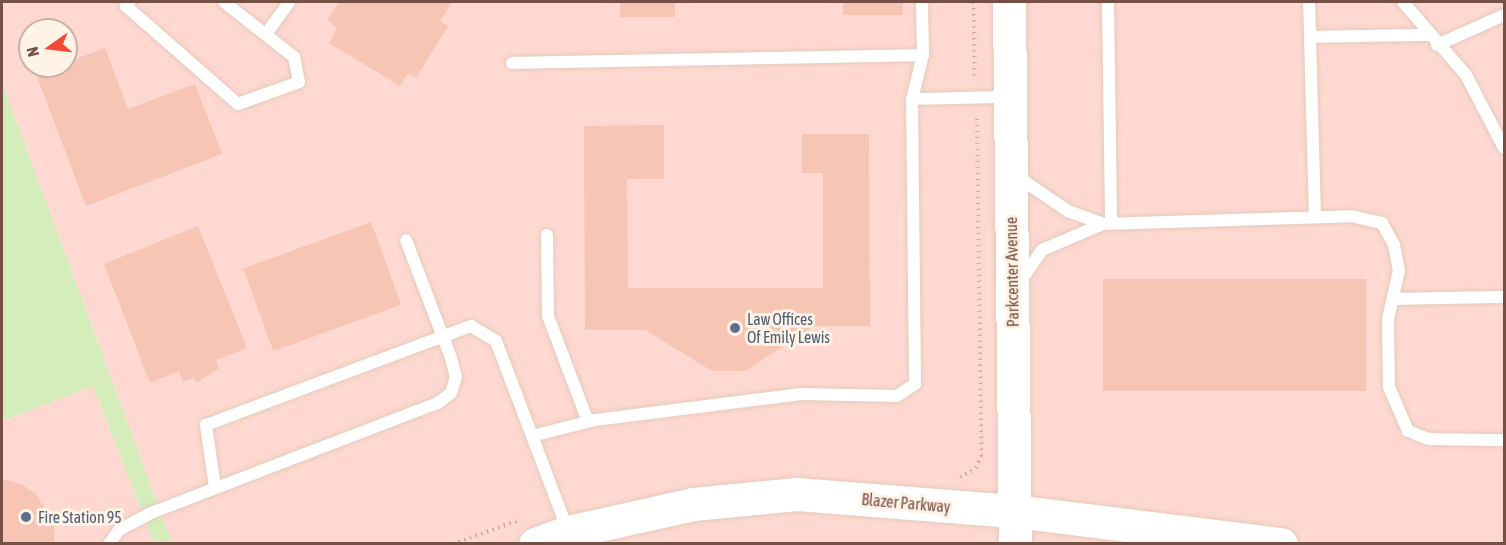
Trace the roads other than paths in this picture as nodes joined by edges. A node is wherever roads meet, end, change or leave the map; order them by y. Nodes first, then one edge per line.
1 (130, 2) edge
2 (224, 2) edge
3 (289, 2) edge
4 (922, 2) edge
5 (1009, 2) edge
6 (1108, 2) edge
7 (1309, 2) edge
8 (1403, 2) edge
9 (1504, 15) edge
10 (266, 34) junction
11 (1428, 34) junction
12 (1310, 38) junction
13 (1437, 45) junction
14 (923, 56) junction
15 (512, 63) dead end
16 (1010, 97) junction
17 (912, 99) junction
18 (1504, 148) edge
19 (1011, 172) junction
20 (1315, 217) junction
21 (1107, 224) junction
22 (547, 235) dead end
23 (406, 240) dead end
24 (1012, 292) junction
25 (1504, 297) edge
26 (1395, 299) junction
27 (442, 336) junction
28 (588, 422) junction
29 (532, 436) junction
30 (1504, 440) edge
31 (215, 488) junction
32 (1014, 511) junction
33 (570, 538) edge
34 (109, 543) edge
35 (535, 543) edge
36 (1015, 543) edge
37 (1281, 543) edge

1 - 10 lane
2 - 10 lane
3 - 10 lane
4 - 14 lane
5 - 16 street, Parkcenter Avenue
6 - 21 lane
7 - 12 lane
8 - 11 lane
9 - 13 lane
11 - 12 lane
11 - 13 lane
12 - 20 lane
13 - 18 lane
14 - 15 lane
14 - 17 lane
16 - 17 lane
16 - 19 street, Parkcenter Avenue
17 - 28 lane
19 - 21 lane
19 - 24 street, Parkcenter Avenue
20 - 21 lane
20 - 26 lane
21 - 24 lane
22 - 28 lane
23 - 27 lane
24 - 32 street, Parkcenter Avenue
25 - 26 lane
26 - 30 lane
27 - 29 lane
27 - 31 lane
27 - 31 lane
28 - 29 lane
29 - 33 lane
31 - 34 lane
32 - 33 street, Blazer Parkway
32 - 36 street, Parkcenter Avenue
32 - 37 street, Blazer Parkway
33 - 35 street, Blazer Parkway

